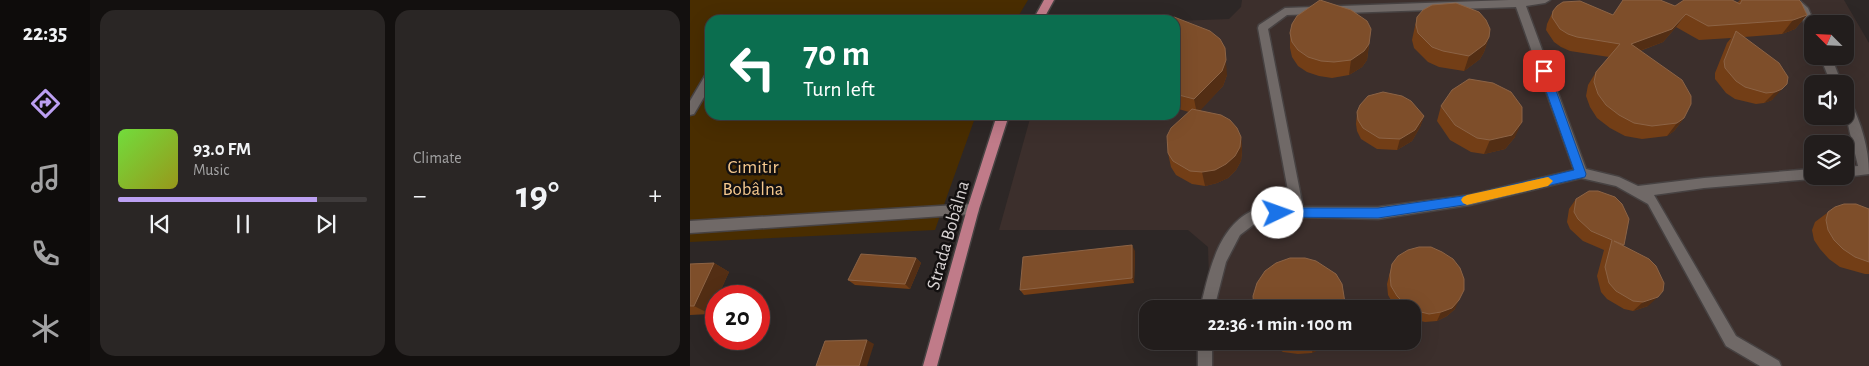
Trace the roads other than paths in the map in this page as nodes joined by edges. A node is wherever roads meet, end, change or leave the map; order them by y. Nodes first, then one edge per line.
1 (1049, 0) edge
2 (1545, 0) edge
3 (1793, 0) edge
4 (1520, 3) junction
5 (1041, 15) edge
6 (1806, 15) edge
7 (705, 85) edge
8 (690, 111) edge
9 (1001, 120) edge
10 (1854, 122) edge
11 (1854, 171) edge
12 (1581, 174) junction
13 (1804, 175) edge
14 (1636, 192) junction
15 (973, 209) junction
16 (1298, 212) junction
17 (690, 227) edge
18 (1209, 300) edge
19 (1205, 350) edge
20 (930, 366) edge
21 (1206, 366) edge
22 (1774, 366) edge

1 - 5 main road
2 - 4 lane
3 - 6 lane
4 - 12 lane
4 - 16 lane
7 - 8 lane
9 - 15 main road, Strada Bobâlna
10 - 11 lane
12 - 14 lane
12 - 16 lane
13 - 14 lane
14 - 22 lane
15 - 17 lane
15 - 20 main road, Strada Bobâlna
16 - 18 lane
19 - 21 lane

